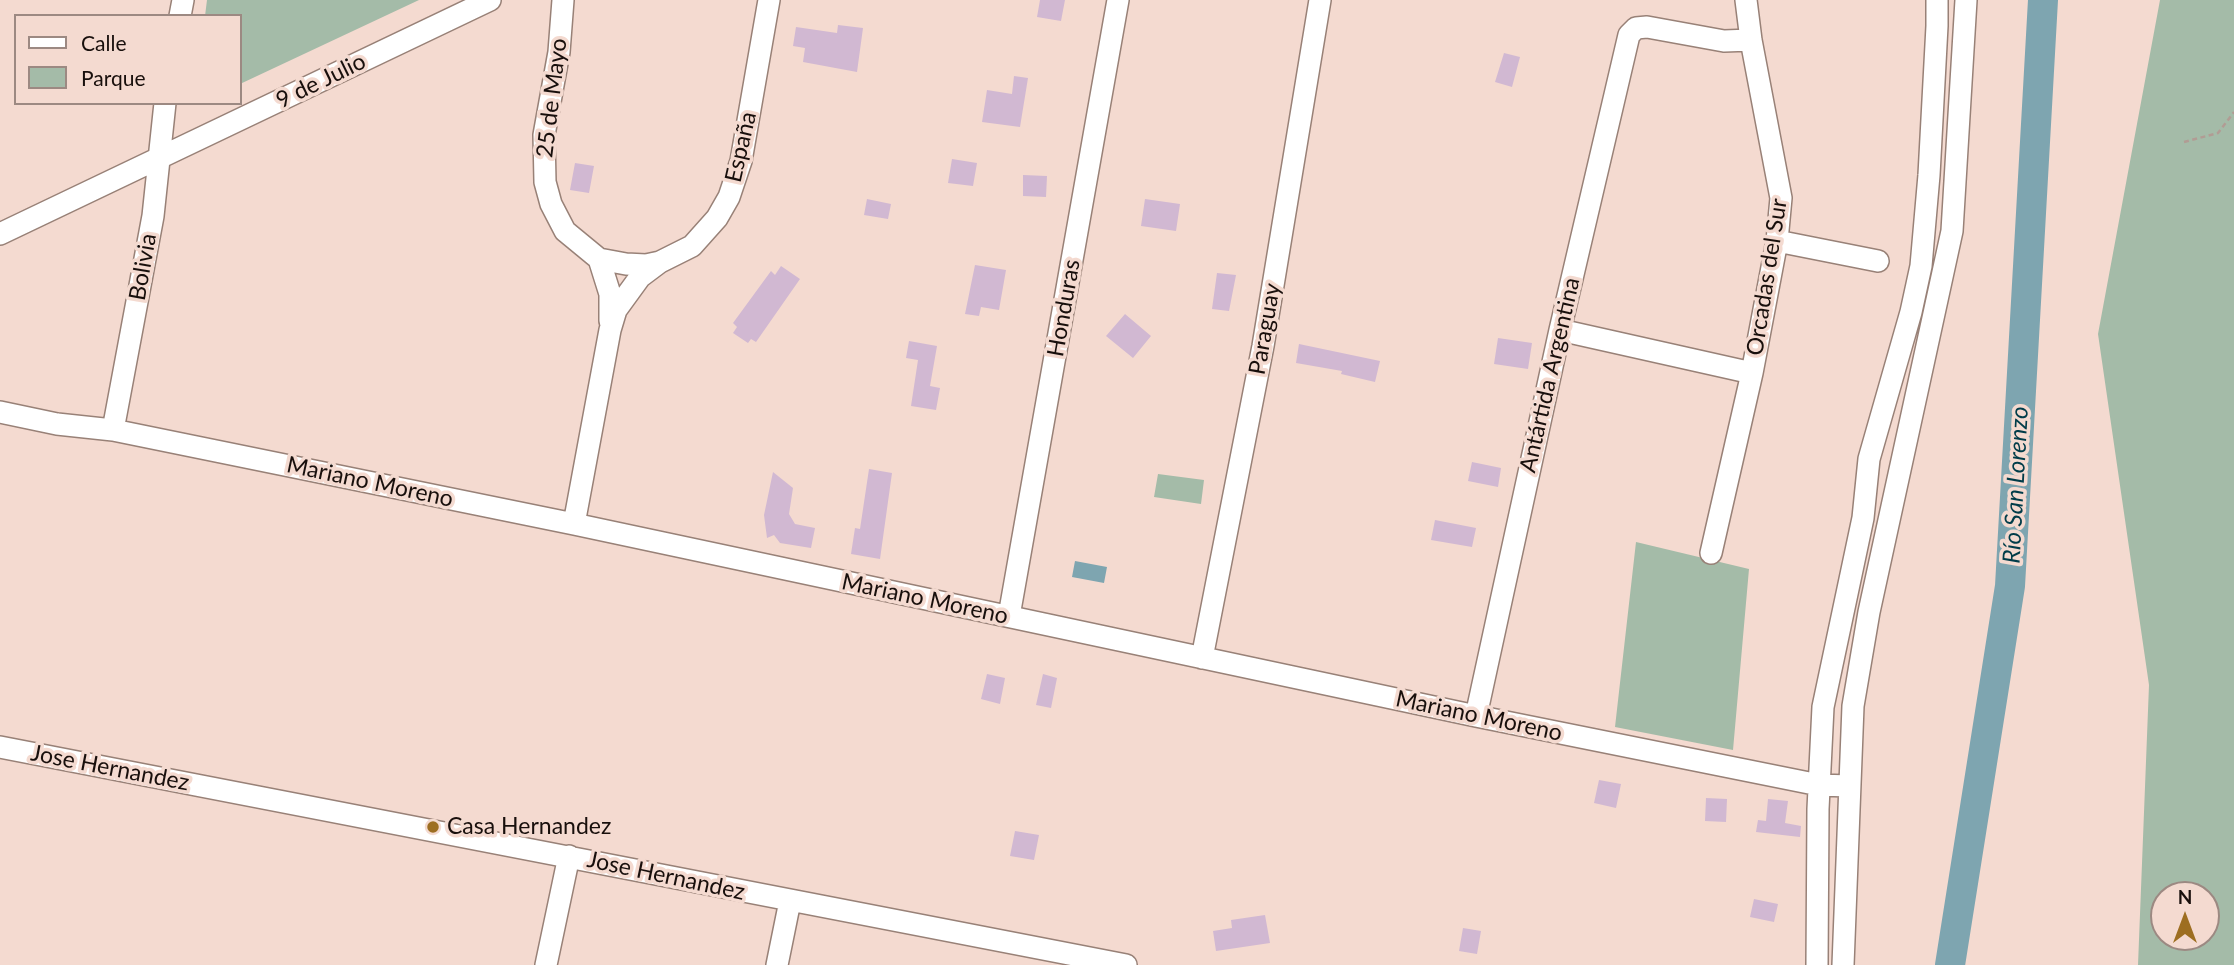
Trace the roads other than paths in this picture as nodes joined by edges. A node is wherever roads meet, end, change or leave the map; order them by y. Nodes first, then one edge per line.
1 (490, 0) edge
2 (563, 0) edge
3 (769, 0) edge
4 (1118, 0) edge
5 (1320, 0) edge
6 (1746, 0) edge
7 (1937, 0) edge
8 (1966, 0) edge
9 (1751, 40) junction
10 (165, 105) edge
11 (157, 160) junction
12 (0, 234) edge
13 (1777, 242) junction
14 (599, 259) junction
15 (1878, 261) dead end
16 (660, 262) junction
17 (610, 330) junction
18 (1560, 330) junction
19 (1752, 373) junction
20 (0, 412) edge
21 (113, 430) junction
22 (573, 524) junction
23 (1711, 553) dead end
24 (1009, 616) junction
25 (1202, 658) junction
26 (1476, 716) junction
27 (0, 747) edge
28 (1819, 785) junction
29 (1849, 786) junction
30 (569, 856) junction
31 (790, 901) junction
32 (546, 965) edge
33 (777, 965) edge
34 (1126, 965) edge
35 (1817, 965) edge
36 (1843, 965) edge

1 - 11 street, 9 de Julio
2 - 14 street, 25 de Mayo
3 - 16 street, España
4 - 24 street, Honduras
5 - 25 street, Paraguay
6 - 9 street, Orcadas del Sur
7 - 28 street
8 - 29 street
9 - 13 street, Orcadas del Sur
9 - 18 street, Antártida Argentina
10 - 11 street, Bolivia
11 - 12 street, 9 de Julio
11 - 21 street, Bolivia
13 - 15 street
13 - 19 street, Orcadas del Sur
14 - 16 street, España
14 - 17 street, España
16 - 17 street, España
17 - 22 street, España
18 - 19 street
18 - 26 street, Antártida Argentina
19 - 23 street, Orcadas del Sur
20 - 21 street, Mariano Moreno
21 - 22 street, Mariano Moreno
22 - 24 street, Mariano Moreno
24 - 25 street, Mariano Moreno
25 - 26 street, Mariano Moreno
26 - 28 street, Mariano Moreno
27 - 30 street, Jose Hernandez
28 - 29 street, Mariano Moreno
28 - 35 street
29 - 36 street
30 - 31 street, Jose Hernandez
30 - 32 street
31 - 33 street
31 - 34 street, Jose Hernandez

